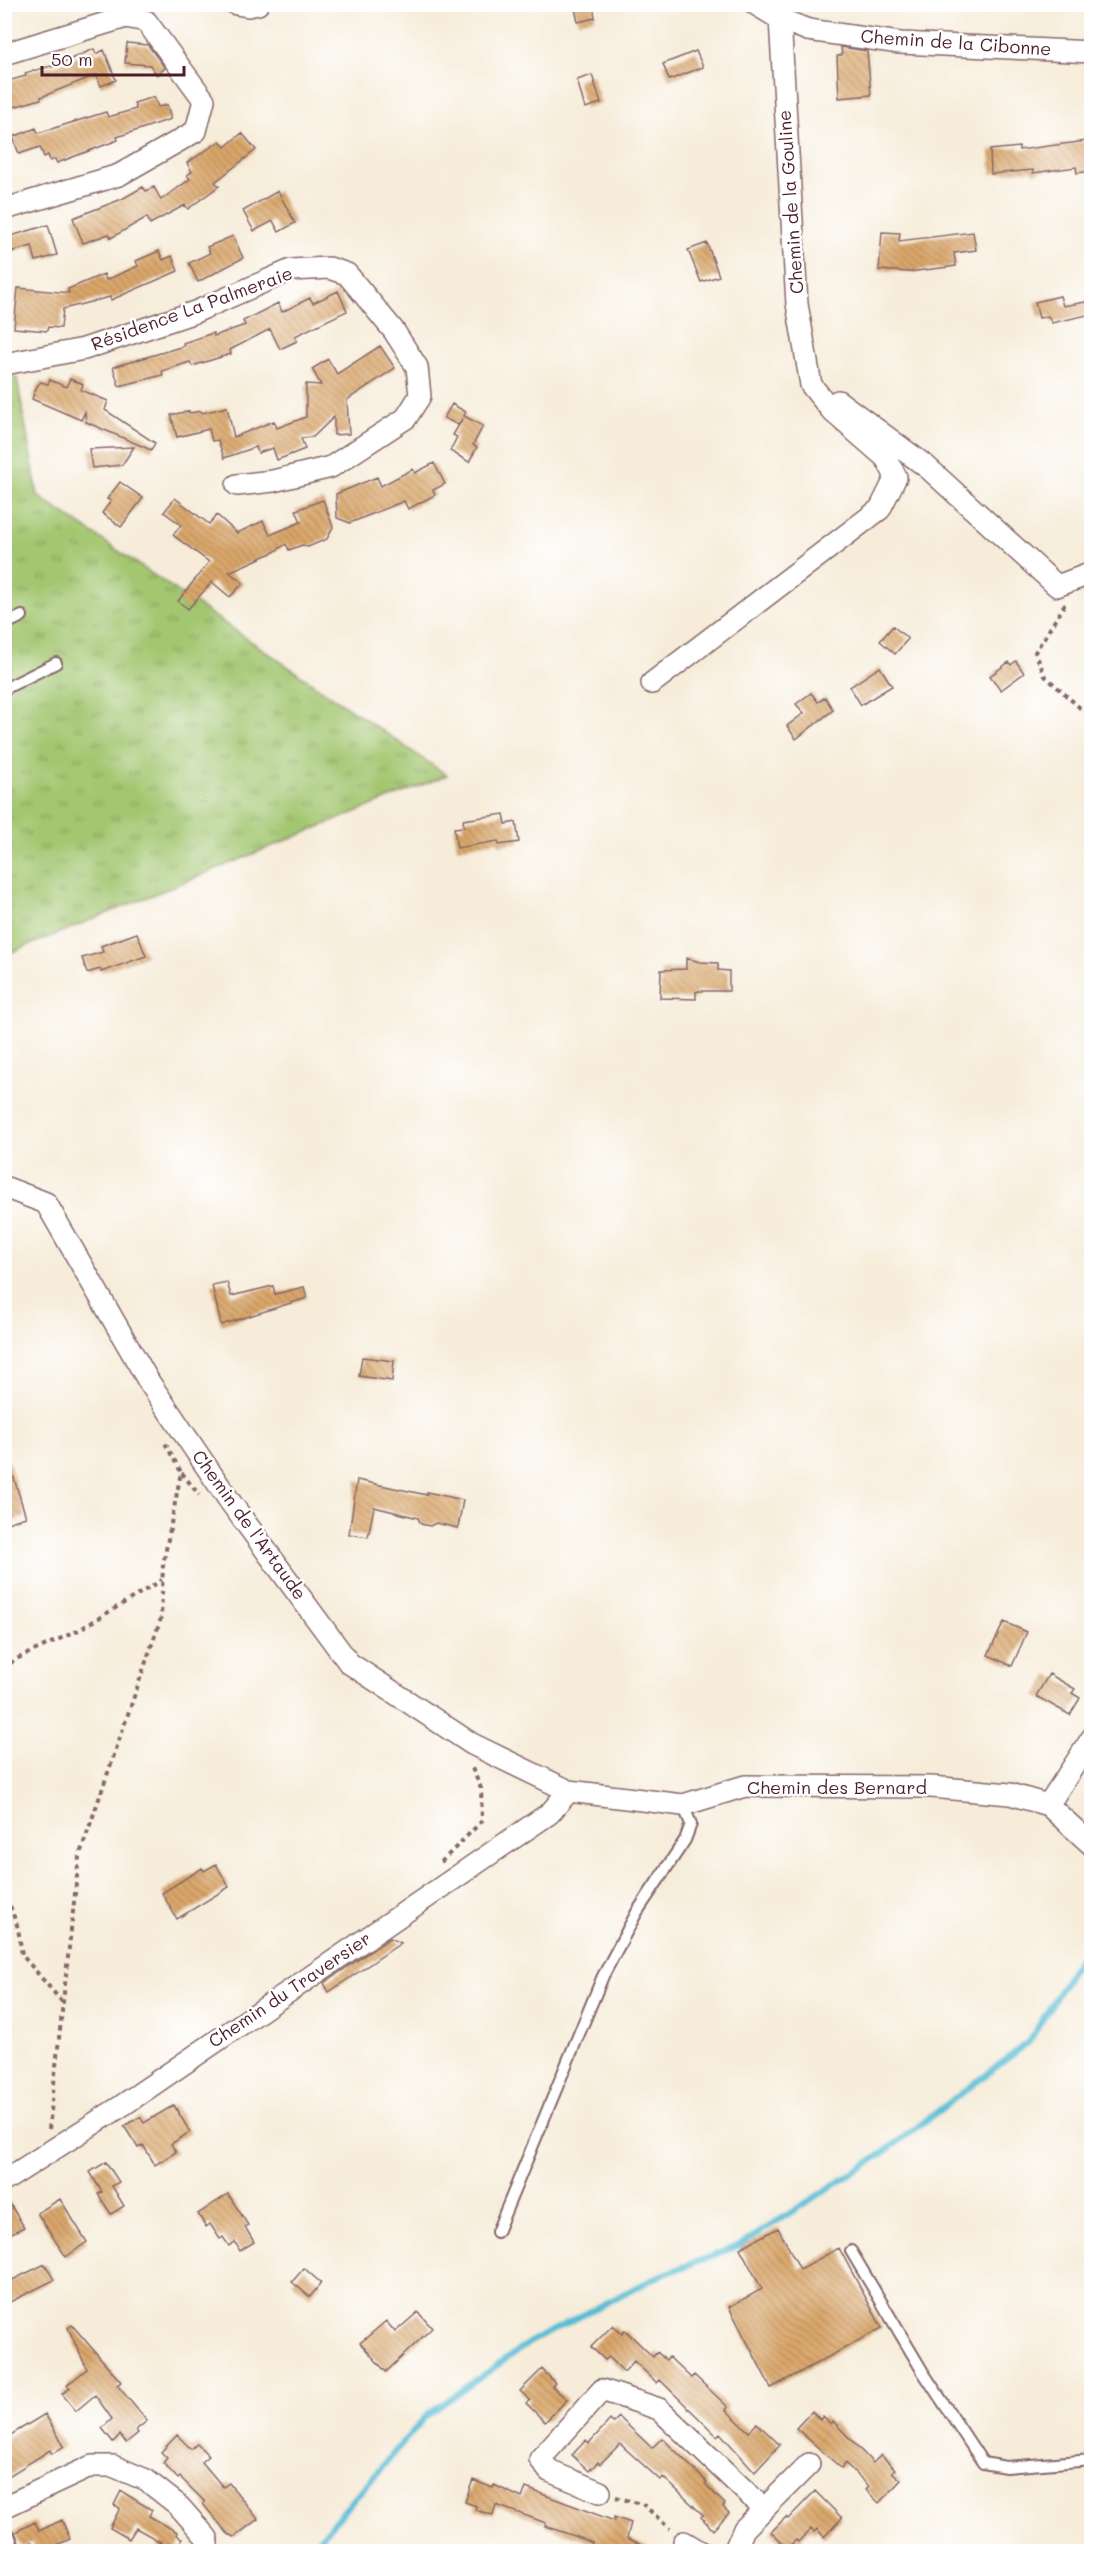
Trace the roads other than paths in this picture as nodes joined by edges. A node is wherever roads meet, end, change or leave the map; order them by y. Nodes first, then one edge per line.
1 (236, 4) edge
2 (258, 4) edge
3 (755, 4) edge
4 (780, 19) junction
5 (1092, 52) edge
6 (4, 54) edge
7 (5, 209) edge
8 (4, 361) edge
9 (811, 385) junction
10 (237, 485) dead end
11 (1092, 573) edge
12 (22, 616) dead end
13 (4, 625) edge
14 (56, 663) dead end
15 (652, 683) dead end
16 (4, 689) edge
17 (4, 1187) edge
18 (1092, 1738) edge
19 (568, 1791) junction
20 (683, 1805) junction
21 (1048, 1805) junction
22 (1092, 1845) edge
23 (4, 2181) edge
24 (498, 2232) dead end
25 (851, 2251) dead end
26 (1092, 2460) edge
27 (809, 2464) dead end
28 (600, 2492) road end
29 (4, 2507) edge
30 (764, 2509) junction
31 (4, 2537) edge
32 (9, 2552) edge
33 (207, 2552) edge
34 (734, 2552) edge

1 - 2 street
3 - 4 street, Chemin de la Cibonne
4 - 5 street, Chemin de la Cibonne
4 - 9 street, Chemin de la Gouline
6 - 7 street
8 - 10 street, Résidence La Palmeraie
9 - 11 street
9 - 15 street
12 - 13 lane
14 - 16 lane
17 - 19 street, Chemin de l'Artaude
18 - 21 street
19 - 20 street, Chemin des Bernard
19 - 23 street, Chemin du Traversier
20 - 21 street, Chemin des Bernard
20 - 24 lane
21 - 22 street, Chemin des Bernard
25 - 26 lane
27 - 30 street
28 - 30 street
29 - 33 street
30 - 34 street
31 - 32 street

